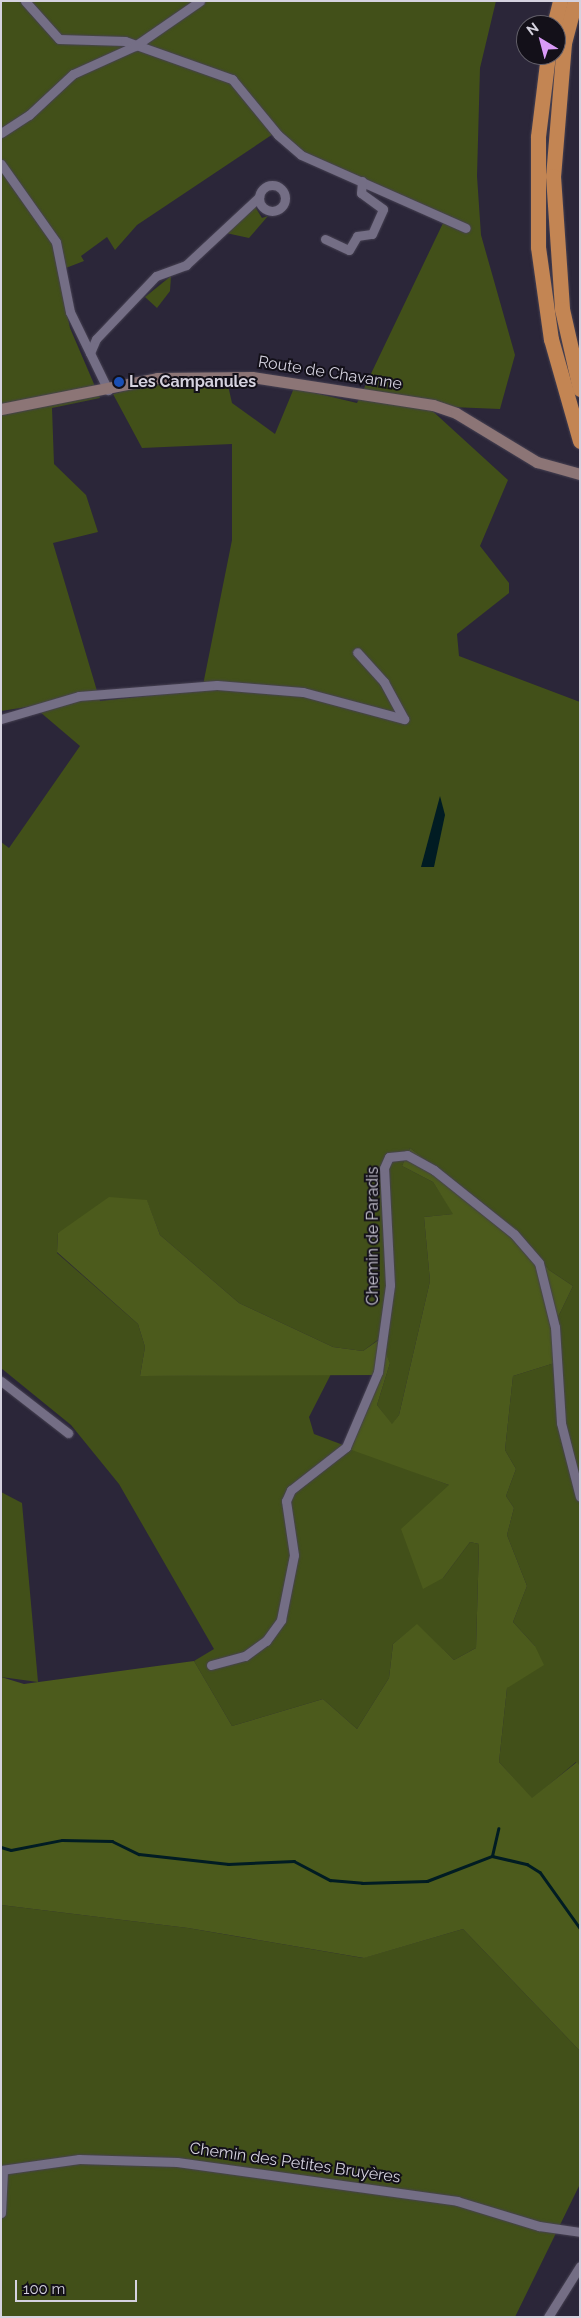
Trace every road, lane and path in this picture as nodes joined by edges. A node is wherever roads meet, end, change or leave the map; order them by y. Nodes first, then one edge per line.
1 (25, 1) edge
2 (200, 1) edge
3 (560, 1) edge
4 (575, 1) edge
5 (556, 15) edge
6 (135, 46) junction
7 (547, 65) edge
8 (1, 133) edge
9 (1, 164) edge
10 (362, 181) junction
11 (259, 197) dead end
12 (466, 228) dead end
13 (324, 239) dead end
14 (90, 353) junction
15 (580, 389) edge
16 (108, 390) junction
17 (1, 409) edge
18 (580, 441) edge
19 (580, 474) edge
20 (357, 652) dead end
21 (1, 719) edge
22 (1, 1381) edge
23 (68, 1433) dead end
24 (580, 1497) edge
25 (210, 1665) dead end
26 (2, 2170) edge
27 (1, 2213) edge
28 (580, 2232) edge
29 (580, 2266) edge
30 (548, 2317) edge

1 - 6 street
2 - 6 street
3 - 5 highway
4 - 15 highway
6 - 8 street
6 - 10 street
7 - 18 highway
9 - 14 street
10 - 12 street
10 - 13 street
11 - 14 street
14 - 16 street
16 - 17 main road, Route de Chavanne
16 - 19 main road, Route de Chavanne
20 - 21 street
22 - 23 street
24 - 25 street, Chemin de Paradis
26 - 27 street
26 - 28 street, Chemin des Petites Bruyères
29 - 30 street

